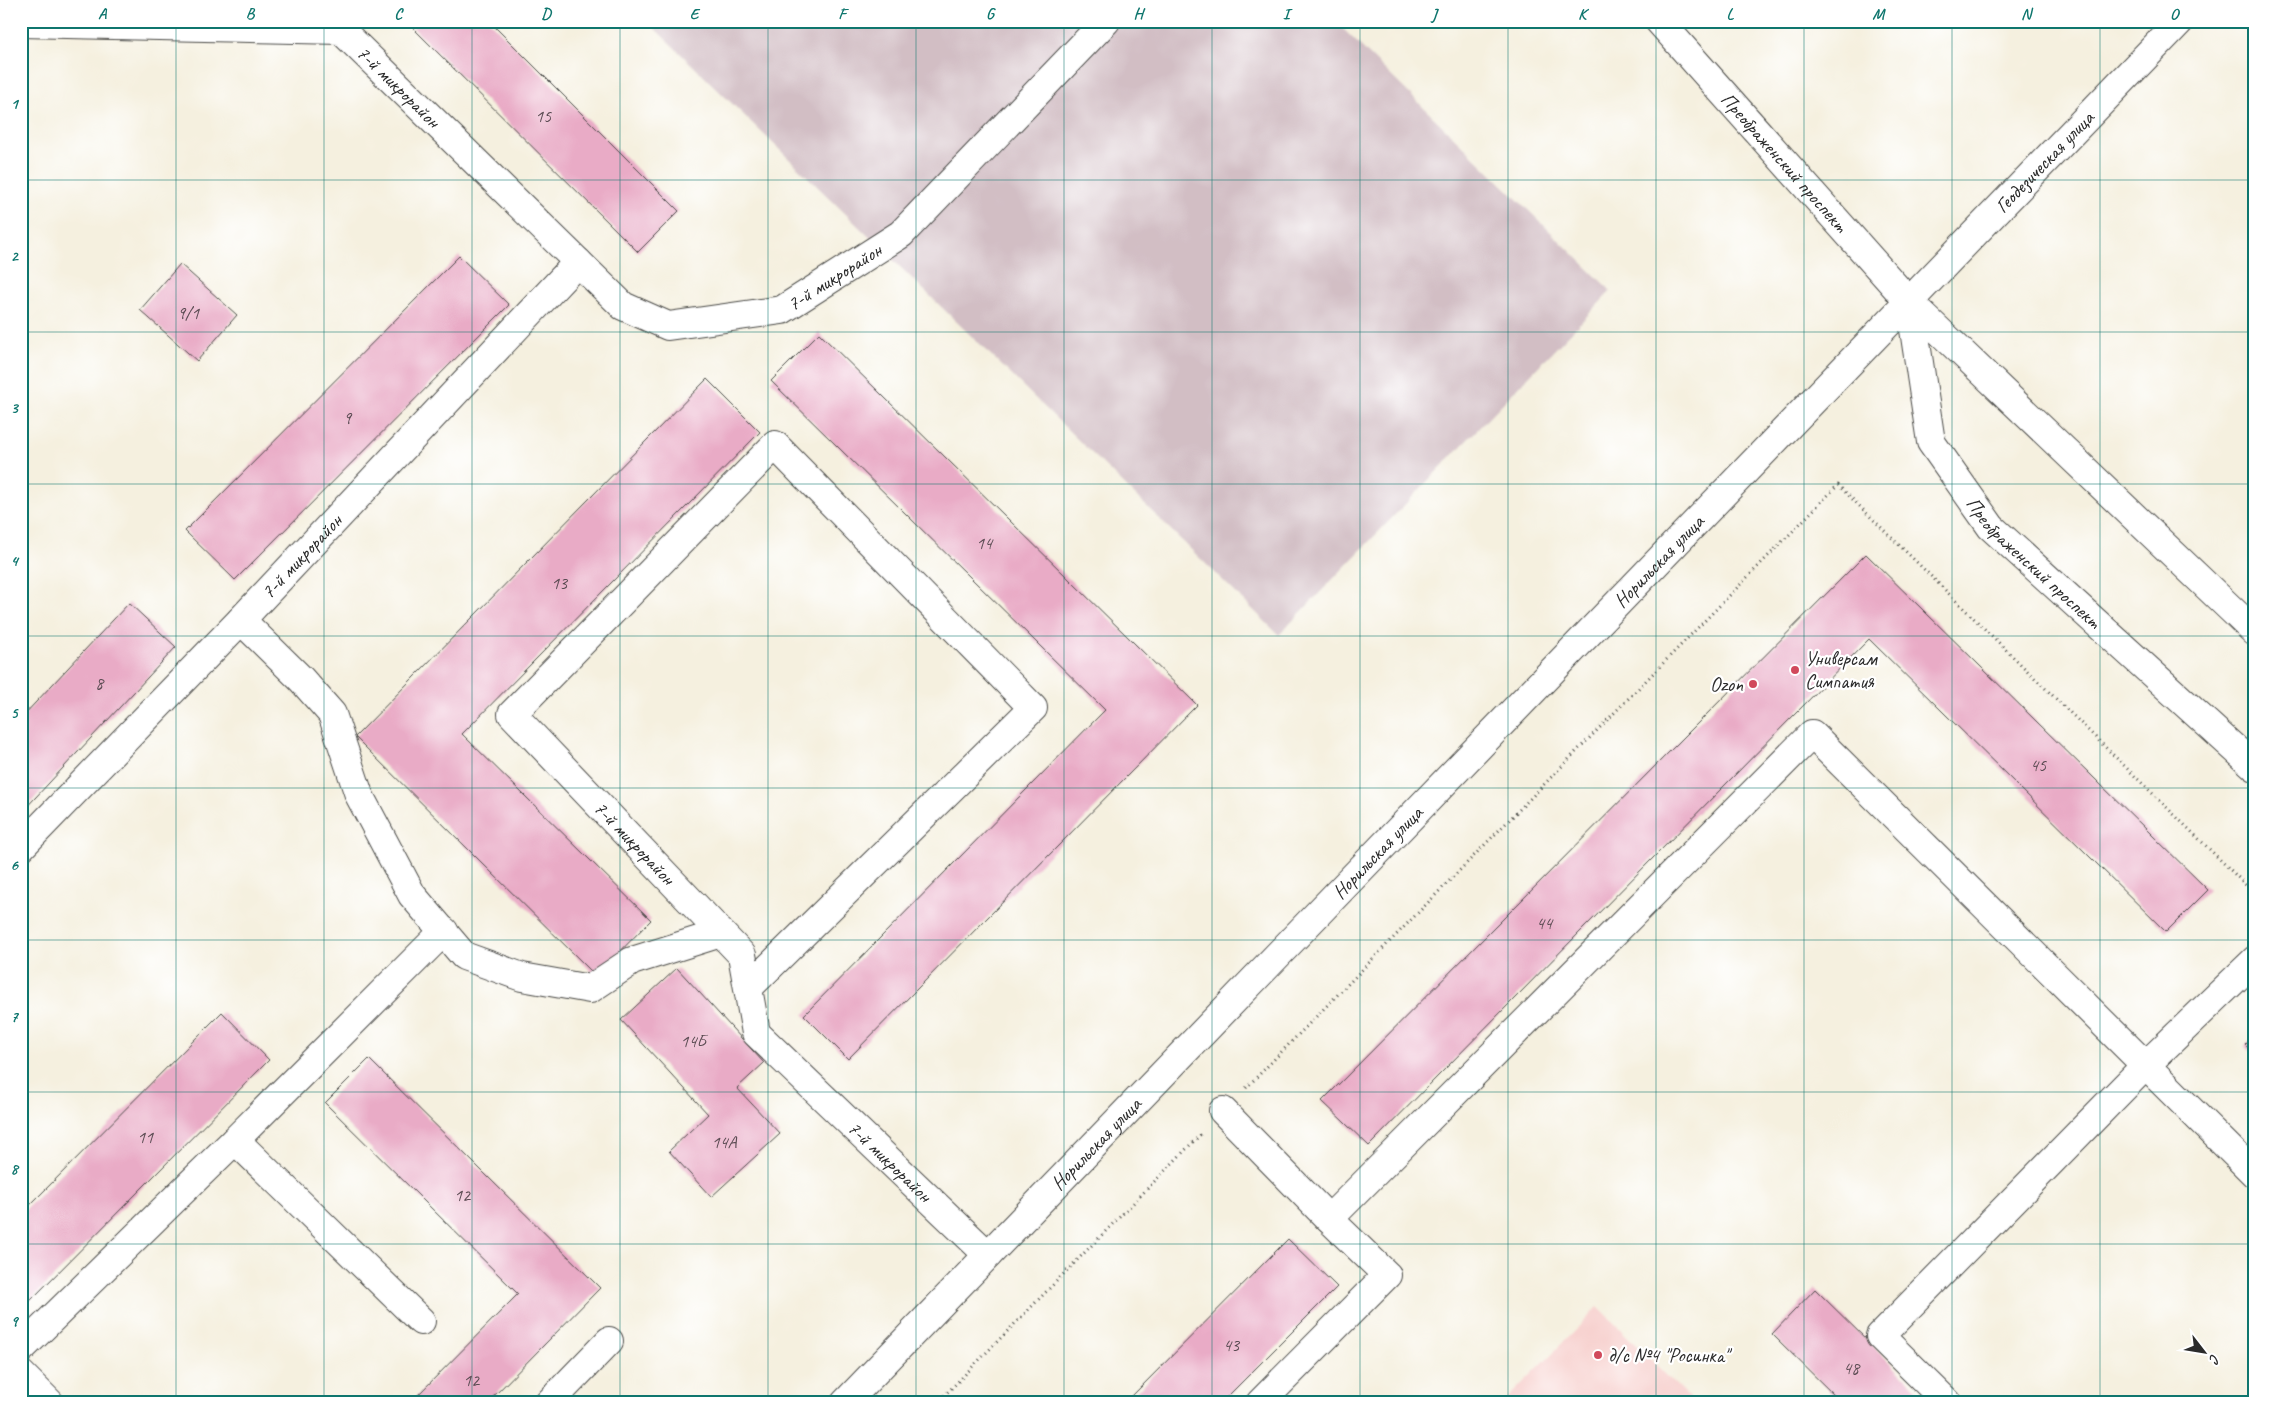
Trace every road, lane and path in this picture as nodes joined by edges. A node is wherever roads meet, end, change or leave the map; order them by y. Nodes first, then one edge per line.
1 (1106, 21) edge
2 (1659, 21) edge
3 (2180, 21) edge
4 (21, 23) edge
5 (578, 262) junction
6 (1910, 303) junction
7 (240, 620) junction
8 (2255, 632) edge
9 (2255, 767) edge
10 (21, 847) edge
11 (2255, 894) edge
12 (444, 931) junction
13 (721, 933) junction
14 (2255, 960) edge
15 (748, 988) junction
16 (2145, 1066) junction
17 (1223, 1111) junction
18 (235, 1140) junction
19 (2255, 1174) edge
20 (1329, 1219) junction
21 (988, 1255) junction
22 (421, 1321) dead end
23 (609, 1341) dead end
24 (21, 1350) edge
25 (21, 1374) edge
26 (50, 1403) edge
27 (549, 1403) edge
28 (845, 1403) edge
29 (938, 1403) edge
30 (1260, 1403) edge
31 (1948, 1403) edge

1 - 5 street, 7-й микрорайон
2 - 6 street, Преображенский проспект
3 - 6 street, Геодезическая улица
4 - 5 street, 7-й микрорайон
5 - 7 street, 7-й микрорайон
6 - 8 street, Преображенский проспект
6 - 9 street, Преображенский проспект
6 - 21 street, Норильская улица
7 - 10 street, 7-й микрорайон
7 - 12 street
11 - 17 path
12 - 13 street
12 - 18 street
13 - 15 street, 7-й микрорайон
13 - 15 street, 7-й микрорайон
14 - 16 street
15 - 21 street, 7-й микрорайон
16 - 19 street
16 - 20 street
16 - 31 street
17 - 20 street
17 - 29 path
18 - 22 street
18 - 24 street
20 - 30 street
21 - 28 street, Норильская улица
23 - 27 street
25 - 26 street

